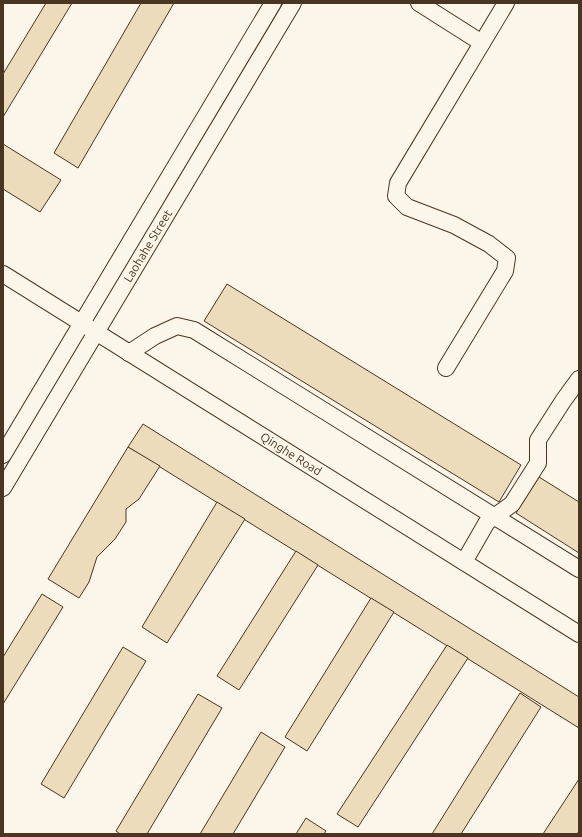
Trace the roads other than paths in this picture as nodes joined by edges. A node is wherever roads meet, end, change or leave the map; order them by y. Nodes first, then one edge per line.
1 (273, 3) edge
2 (293, 3) edge
3 (419, 3) edge
4 (506, 3) edge
5 (482, 43) junction
6 (3, 274) edge
7 (82, 323) junction
8 (96, 332) junction
9 (129, 353) junction
10 (446, 368) dead end
11 (579, 379) edge
12 (3, 455) edge
13 (3, 488) edge
14 (495, 517) junction
15 (464, 562) junction
16 (579, 569) edge
17 (579, 634) edge

1 - 7 street, Laohahe Street
2 - 8 street, Laohahe Street
3 - 5 street
4 - 5 street
5 - 10 street
6 - 7 street, Qinghe Road
7 - 8 street, Qinghe Road
7 - 12 street, Laohahe Street
8 - 9 street, Qinghe Road
8 - 13 street, Laohahe Street
9 - 14 street
9 - 15 street, Qinghe Road
11 - 14 street
14 - 15 street
14 - 16 street
15 - 17 street, Qinghe Road

